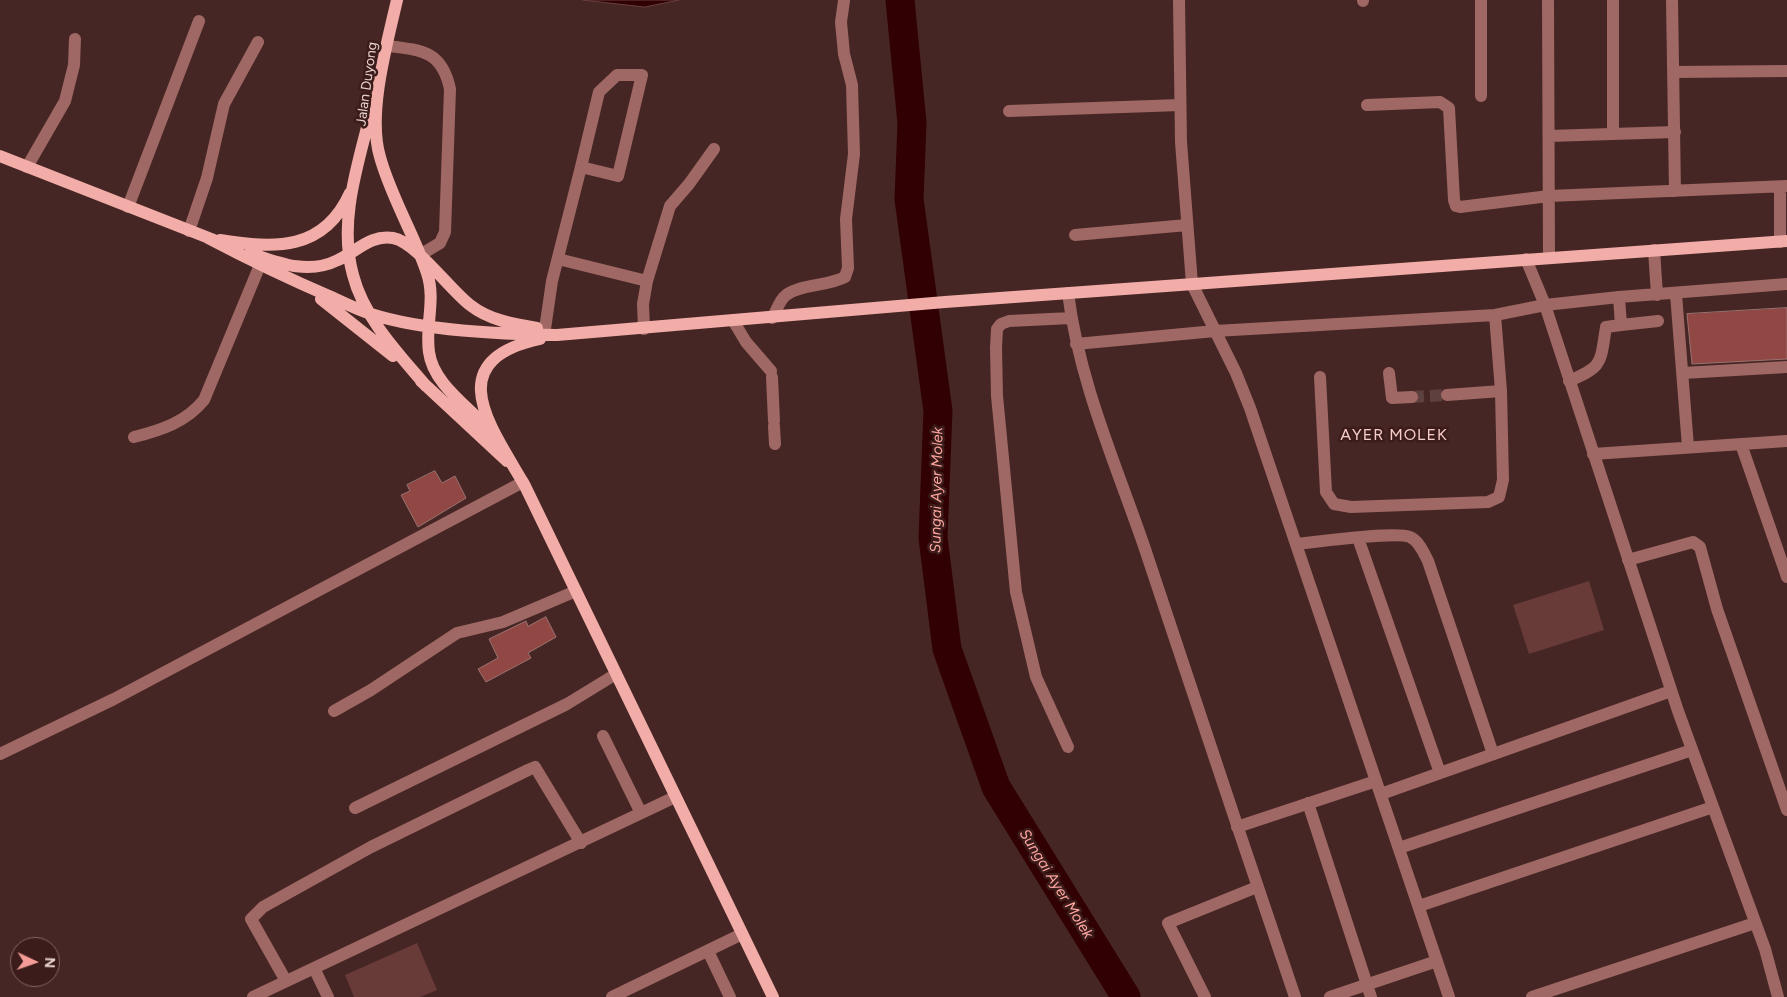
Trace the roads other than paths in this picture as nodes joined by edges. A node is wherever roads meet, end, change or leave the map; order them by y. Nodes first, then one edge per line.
1 (397, 0) edge
2 (844, 0) edge
3 (1179, 0) edge
4 (1482, 0) edge
5 (1548, 0) edge
6 (1612, 0) edge
7 (1672, 0) edge
8 (199, 21) dead end
9 (75, 39) dead end
10 (258, 42) dead end
11 (387, 46) junction
12 (1787, 71) edge
13 (1674, 72) junction
14 (381, 74) junction
15 (1481, 96) dead end
16 (1180, 105) junction
17 (1367, 105) dead end
18 (1009, 111) dead end
19 (1675, 132) junction
20 (1613, 134) junction
21 (1549, 136) junction
22 (714, 149) dead end
23 (0, 156) edge
24 (27, 167) junction
25 (580, 167) junction
26 (354, 185) junction
27 (1784, 187) edge
28 (1675, 191) junction
29 (1549, 196) junction
30 (128, 207) junction
31 (1187, 225) junction
32 (189, 231) junction
33 (1074, 235) dead end
34 (208, 238) junction
35 (1784, 242) edge
36 (1654, 250) junction
37 (349, 254) junction
38 (420, 255) junction
39 (1549, 258) junction
40 (1526, 259) junction
41 (558, 260) junction
42 (260, 266) junction
43 (647, 281) junction
44 (296, 282) junction
45 (1192, 284) junction
46 (1787, 284) edge
47 (1068, 293) junction
48 (1676, 294) junction
49 (1657, 295) junction
50 (1618, 298) junction
51 (1545, 305) junction
52 (370, 314) junction
53 (1495, 315) junction
54 (772, 318) junction
55 (1071, 318) junction
56 (1658, 321) dead end
57 (734, 322) junction
58 (1621, 325) junction
59 (429, 326) junction
60 (644, 329) junction
61 (551, 332) junction
62 (1215, 332) junction
63 (1076, 344) junction
64 (1787, 368) edge
65 (1389, 373) dead end
66 (1683, 373) junction
67 (1320, 377) dead end
68 (1569, 381) junction
69 (426, 386) junction
70 (1501, 391) junction
71 (1447, 395) tunnel mouth
72 (1412, 397) tunnel mouth
73 (134, 437) dead end
74 (1787, 441) edge
75 (501, 443) junction
76 (775, 444) dead end
77 (1741, 444) junction
78 (1688, 447) junction
79 (1593, 454) junction
80 (516, 470) junction
81 (523, 482) junction
82 (1358, 538) junction
83 (1296, 544) junction
84 (1628, 560) junction
85 (1787, 577) edge
86 (576, 591) junction
87 (616, 674) junction
88 (1672, 691) junction
89 (334, 711) dead end
90 (603, 736) dead end
91 (1068, 746) dead end
92 (1692, 750) junction
93 (0, 754) edge
94 (1493, 754) junction
95 (1440, 773) junction
96 (1376, 780) junction
97 (1381, 794) junction
98 (675, 797) junction
99 (1308, 803) junction
100 (1713, 807) junction
101 (355, 808) dead end
102 (1787, 810) edge
103 (641, 813) junction
104 (1237, 827) junction
105 (581, 843) junction
106 (1399, 848) junction
107 (1257, 887) junction
108 (1419, 906) junction
109 (1755, 923) junction
110 (742, 934) junction
111 (708, 950) junction
112 (1437, 961) junction
113 (314, 968) junction
114 (286, 981) junction
115 (1369, 991) edge
116 (252, 997) edge
117 (328, 997) edge
118 (612, 997) edge
119 (730, 997) edge
120 (773, 997) edge
121 (1205, 997) edge
122 (1295, 997) edge
123 (1330, 997) edge
124 (1448, 997) edge
125 (1532, 997) edge
126 (1778, 997) edge

1 - 11 main road, Jalan Duyong
2 - 54 street
3 - 16 street
4 - 15 street
5 - 21 street
6 - 20 street
7 - 13 street
8 - 30 street
9 - 24 street
10 - 32 street
11 - 14 main road, Jalan Duyong
11 - 38 street
12 - 13 street
13 - 19 street
14 - 26 main road
14 - 38 main road, Jalan Duyong
16 - 18 street
16 - 31 street
17 - 29 street
19 - 20 street
19 - 28 street
20 - 21 street
21 - 29 street
22 - 43 street
23 - 24 main road
24 - 30 main road
25 - 25 street
25 - 41 street
26 - 34 main road
26 - 37 main road
27 - 28 street
27 - 35 street
28 - 29 street
29 - 39 street
30 - 32 main road
31 - 33 street
31 - 45 street
32 - 34 main road
34 - 37 main road
34 - 42 main road
35 - 36 main road
36 - 39 main road
36 - 49 street
37 - 38 main road
37 - 52 main road
38 - 59 main road
38 - 61 main road
39 - 40 main road
40 - 45 main road
40 - 51 street
41 - 43 street
41 - 61 street
42 - 44 main road
42 - 73 street
43 - 60 street
44 - 52 main road
44 - 69 main road
45 - 47 main road
45 - 62 street
46 - 48 street
47 - 54 main road
47 - 55 street
48 - 49 street
48 - 66 street
49 - 50 street
50 - 51 street
50 - 58 street
51 - 53 street
51 - 68 street
52 - 59 main road
52 - 69 main road
53 - 62 street
53 - 70 street
54 - 57 main road
55 - 63 street
55 - 91 street
56 - 58 street
57 - 60 main road
57 - 76 street
58 - 68 street
59 - 61 main road
59 - 75 main road
60 - 61 main road
61 - 75 main road
62 - 63 street
62 - 83 street
63 - 104 street
64 - 66 street
65 - 72 street
66 - 78 street
67 - 70 street
68 - 79 street
69 - 80 main road
70 - 71 street
74 - 77 street
75 - 80 main road
77 - 78 street
77 - 85 street
78 - 79 street
79 - 84 street
80 - 81 main road
81 - 86 main road
81 - 93 street
82 - 83 street
82 - 94 street
82 - 95 street
83 - 96 street
84 - 88 street
84 - 102 street
86 - 87 main road
86 - 89 street
87 - 98 main road
87 - 101 street
88 - 92 street
88 - 94 street
90 - 103 street
92 - 100 street
92 - 106 street
94 - 95 street
95 - 97 street
96 - 97 street
96 - 99 street
97 - 106 street
98 - 103 street
98 - 110 main road
99 - 104 street
99 - 115 street
100 - 108 street
100 - 109 street
103 - 105 street
104 - 107 street
105 - 113 street
105 - 114 street
106 - 108 street
107 - 121 street
107 - 122 street
108 - 112 street
109 - 125 street
109 - 126 street
110 - 111 street
110 - 120 main road
111 - 118 street
111 - 119 street
112 - 115 street
112 - 124 street
113 - 114 street
113 - 117 street
114 - 116 street
115 - 123 street

